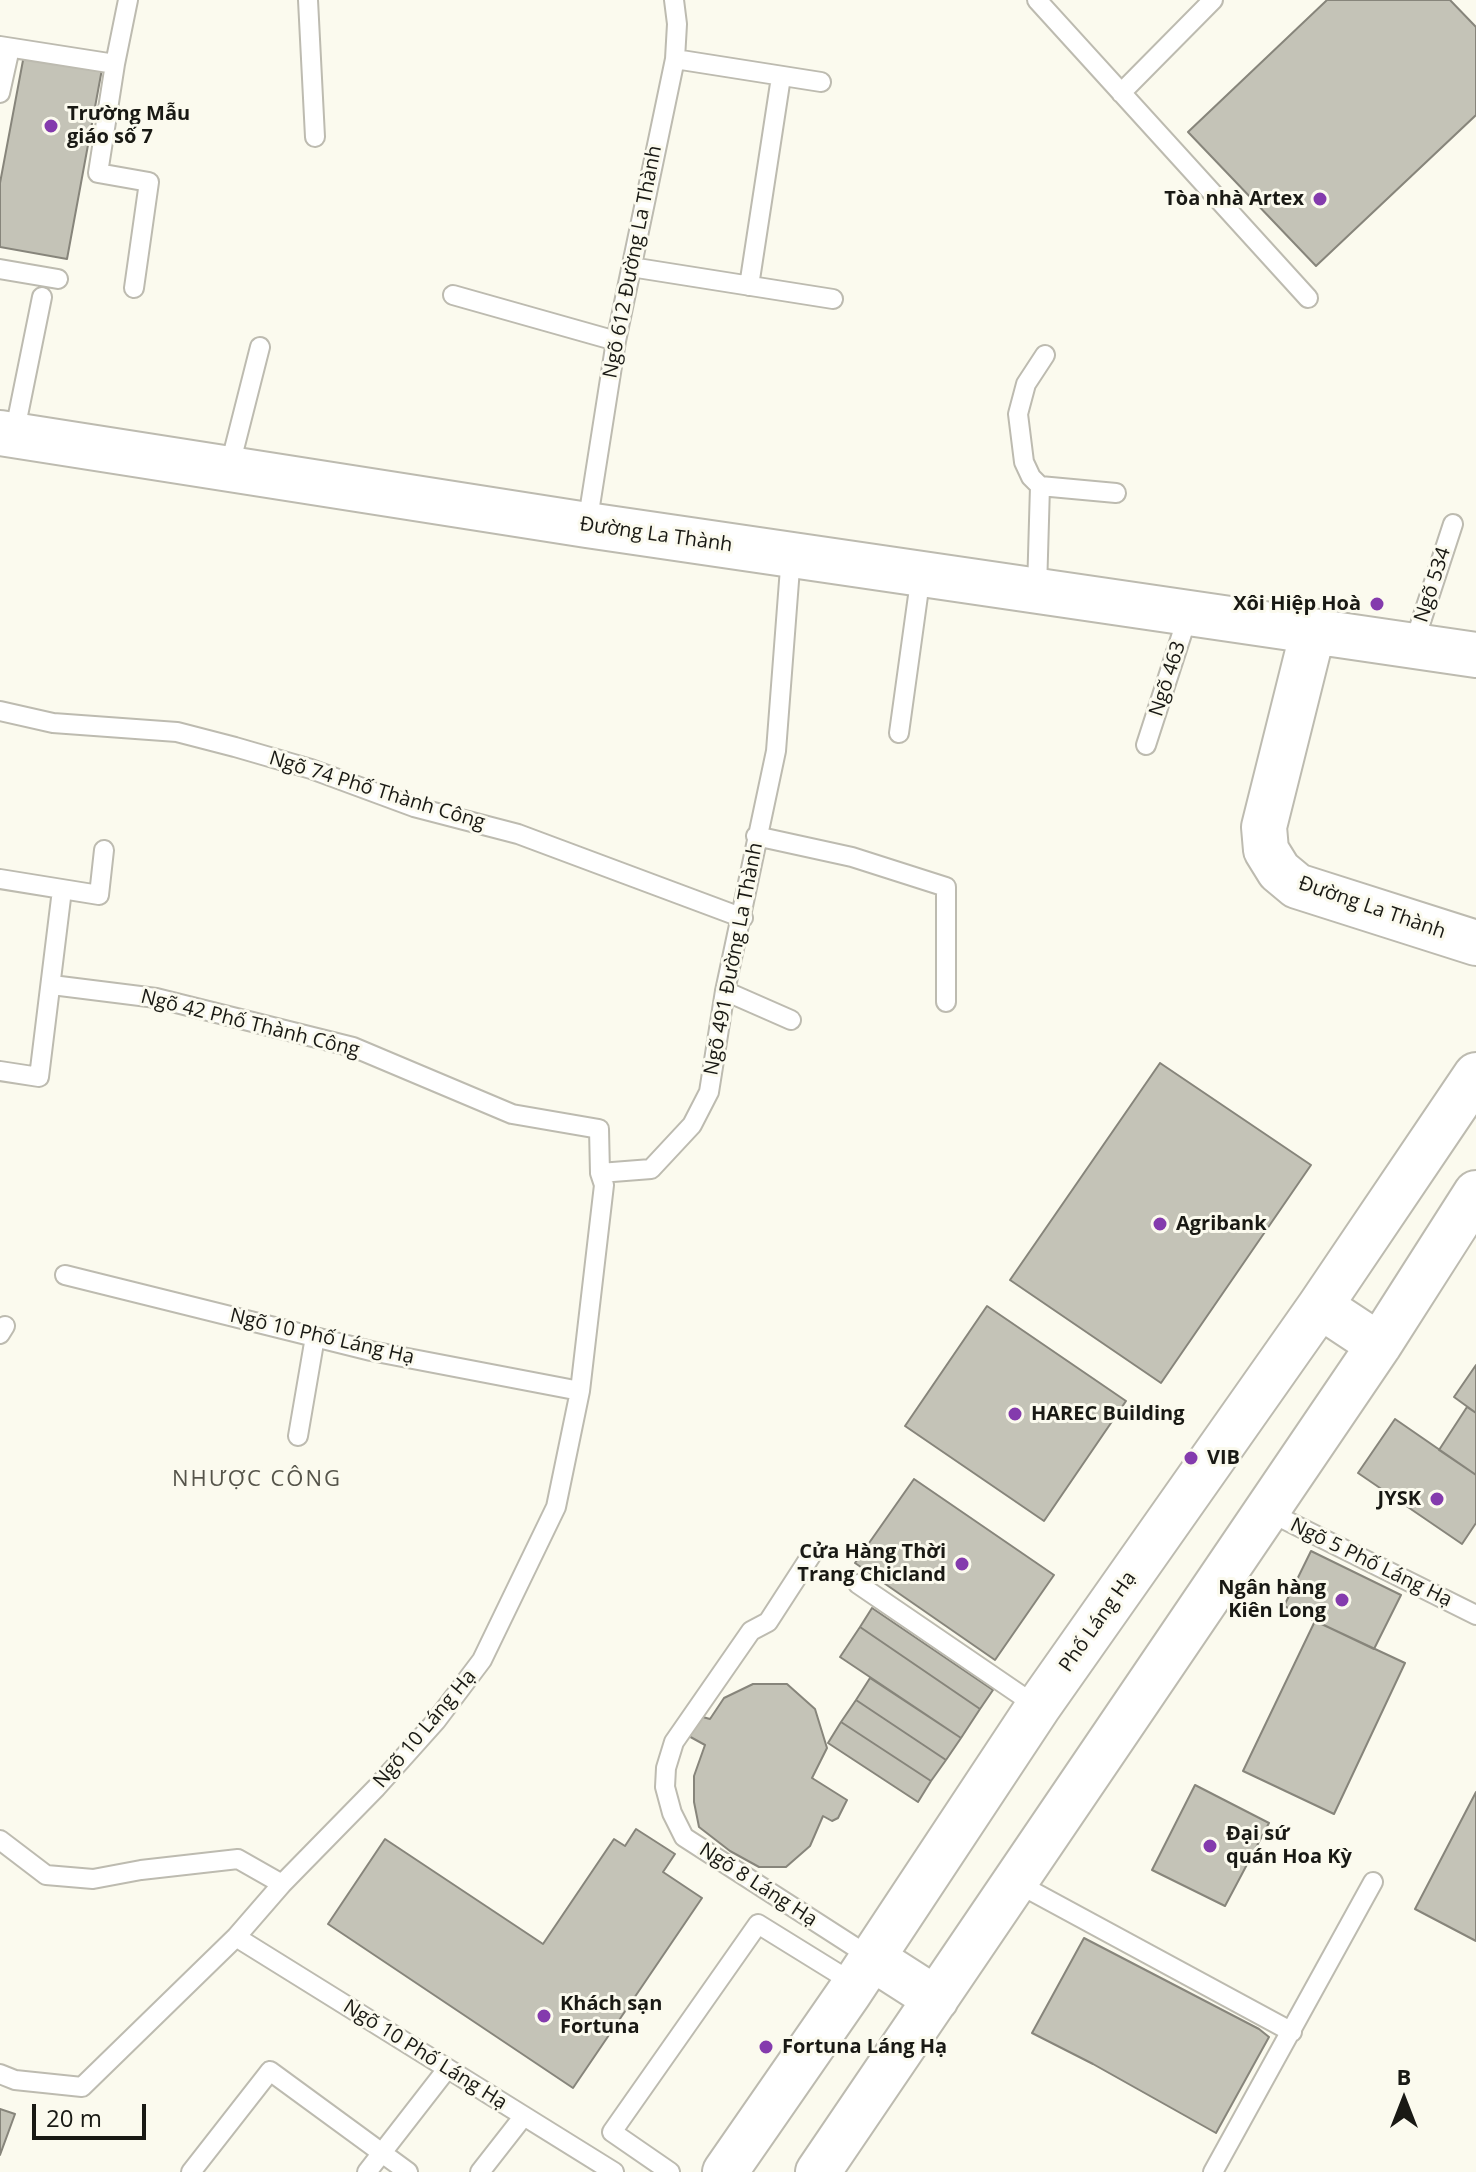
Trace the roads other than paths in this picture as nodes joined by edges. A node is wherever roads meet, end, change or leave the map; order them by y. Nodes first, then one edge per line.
1 (128, 0) edge
2 (308, 0) edge
3 (674, 0) edge
4 (1037, 0) edge
5 (1213, 0) edge
6 (5, 47) edge
7 (675, 59) junction
8 (115, 64) junction
9 (781, 77) junction
10 (821, 82) dead end
11 (0, 93) edge
12 (1121, 93) junction
13 (315, 137) dead end
14 (631, 267) junction
15 (0, 269) edge
16 (58, 279) dead end
17 (749, 286) junction
18 (134, 288) dead end
19 (453, 295) dead end
20 (42, 297) dead end
21 (1308, 298) dead end
22 (833, 299) dead end
23 (616, 341) junction
24 (260, 347) dead end
25 (1045, 355) dead end
26 (7, 434) edge
27 (229, 469) junction
28 (1040, 486) junction
29 (1116, 493) dead end
30 (1453, 524) dead end
31 (587, 525) junction
32 (791, 555) junction
33 (921, 574) junction
34 (1037, 590) junction
35 (1189, 612) junction
36 (1313, 631) junction
37 (1413, 646) junction
38 (1476, 655) edge
39 (0, 711) edge
40 (899, 733) dead end
41 (1146, 745) dead end
42 (756, 836) junction
43 (104, 850) dead end
44 (0, 879) edge
45 (62, 890) junction
46 (743, 918) junction
47 (1476, 943) edge
48 (52, 985) junction
49 (725, 991) junction
50 (946, 1002) dead end
51 (791, 1020) dead end
52 (0, 1071) edge
53 (1476, 1075) edge
54 (600, 1173) junction
55 (1476, 1193) edge
56 (65, 1275) dead end
57 (1320, 1306) junction
58 (315, 1337) junction
59 (1379, 1345) junction
60 (580, 1391) junction
61 (298, 1436) dead end
62 (1266, 1511) junction
63 (812, 1554) dead end
64 (858, 1584) dead end
65 (1476, 1615) edge
66 (1038, 1707) junction
67 (0, 1840) edge
68 (1015, 1882) junction
69 (1373, 1882) dead end
70 (282, 1884) junction
71 (236, 1937) junction
72 (864, 1971) junction
73 (936, 1999) junction
74 (1292, 2032) junction
75 (447, 2069) junction
76 (0, 2074) edge
77 (523, 2117) junction
78 (381, 2153) junction
79 (191, 2172) edge
80 (367, 2172) edge
81 (408, 2172) edge
82 (480, 2172) edge
83 (614, 2172) edge
84 (670, 2172) edge
85 (725, 2172) edge
86 (818, 2172) edge
87 (1213, 2172) edge

1 - 8 lane
2 - 13 lane
3 - 7 lane, Ngõ 612 Đường La Thành
4 - 12 lane
5 - 12 lane
6 - 8 lane
6 - 11 lane
7 - 9 lane
7 - 14 lane, Ngõ 612 Đường La Thành
8 - 18 lane
9 - 10 lane
9 - 17 lane
12 - 21 lane
14 - 17 lane
14 - 23 lane, Ngõ 612 Đường La Thành
15 - 16 lane
17 - 22 lane
19 - 23 lane
20 - 26 lane
23 - 31 lane, Ngõ 612 Đường La Thành
24 - 27 lane
25 - 28 lane
26 - 27 main road, Đường La Thành
27 - 31 main road, Đường La Thành
28 - 29 lane
28 - 34 lane
30 - 37 lane, Ngõ 534
31 - 32 main road, Đường La Thành
32 - 33 main road, Đường La Thành
32 - 42 lane, Ngõ 491 Đường La Thành
33 - 34 main road, Đường La Thành
33 - 40 lane
34 - 35 main road, Đường La Thành
35 - 36 main road, Đường La Thành
35 - 41 lane, Ngõ 463
36 - 37 main road, Đường La Thành
36 - 47 main road, Đường La Thành
37 - 38 main road, Đường La Thành
39 - 46 lane, Ngõ 74 Phố Thành Công
42 - 46 lane, Ngõ 491 Đường La Thành
42 - 50 lane
43 - 45 lane
44 - 45 lane
45 - 48 lane
46 - 49 lane, Ngõ 491 Đường La Thành
48 - 52 lane
48 - 54 lane, Ngõ 42 Phố Thành Công
49 - 51 lane
49 - 54 lane, Ngõ 491 Đường La Thành
53 - 57 main road, Phố Láng Hạ
54 - 60 lane
55 - 59 main road
56 - 58 lane, Ngõ 10 Phố Láng Hạ
57 - 59 main road
57 - 66 main road, Phố Láng Hạ
58 - 60 lane, Ngõ 10 Phố Láng Hạ
58 - 61 lane
59 - 62 main road
60 - 70 lane, Ngõ 10 Láng Hạ
62 - 65 lane, Ngõ 5 Phố Láng Hạ
62 - 68 main road
63 - 72 lane, Ngõ 8 Láng Hạ
64 - 66 lane
66 - 72 main road, Phố Láng Hạ
67 - 70 lane
68 - 73 main road
68 - 74 lane
69 - 74 lane
70 - 71 lane, Ngõ 10 Láng Hạ
71 - 75 lane, Ngõ 10 Phố Láng Hạ
71 - 76 lane, Ngõ 10 Láng Hạ
72 - 73 main road
72 - 84 lane
72 - 85 main road, Phố Láng Hạ
73 - 86 main road
74 - 87 lane
75 - 77 lane, Ngõ 10 Phố Láng Hạ
75 - 78 lane
77 - 82 lane
77 - 83 lane, Ngõ 10 Phố Láng Hạ
78 - 79 lane
78 - 80 lane
78 - 81 lane

